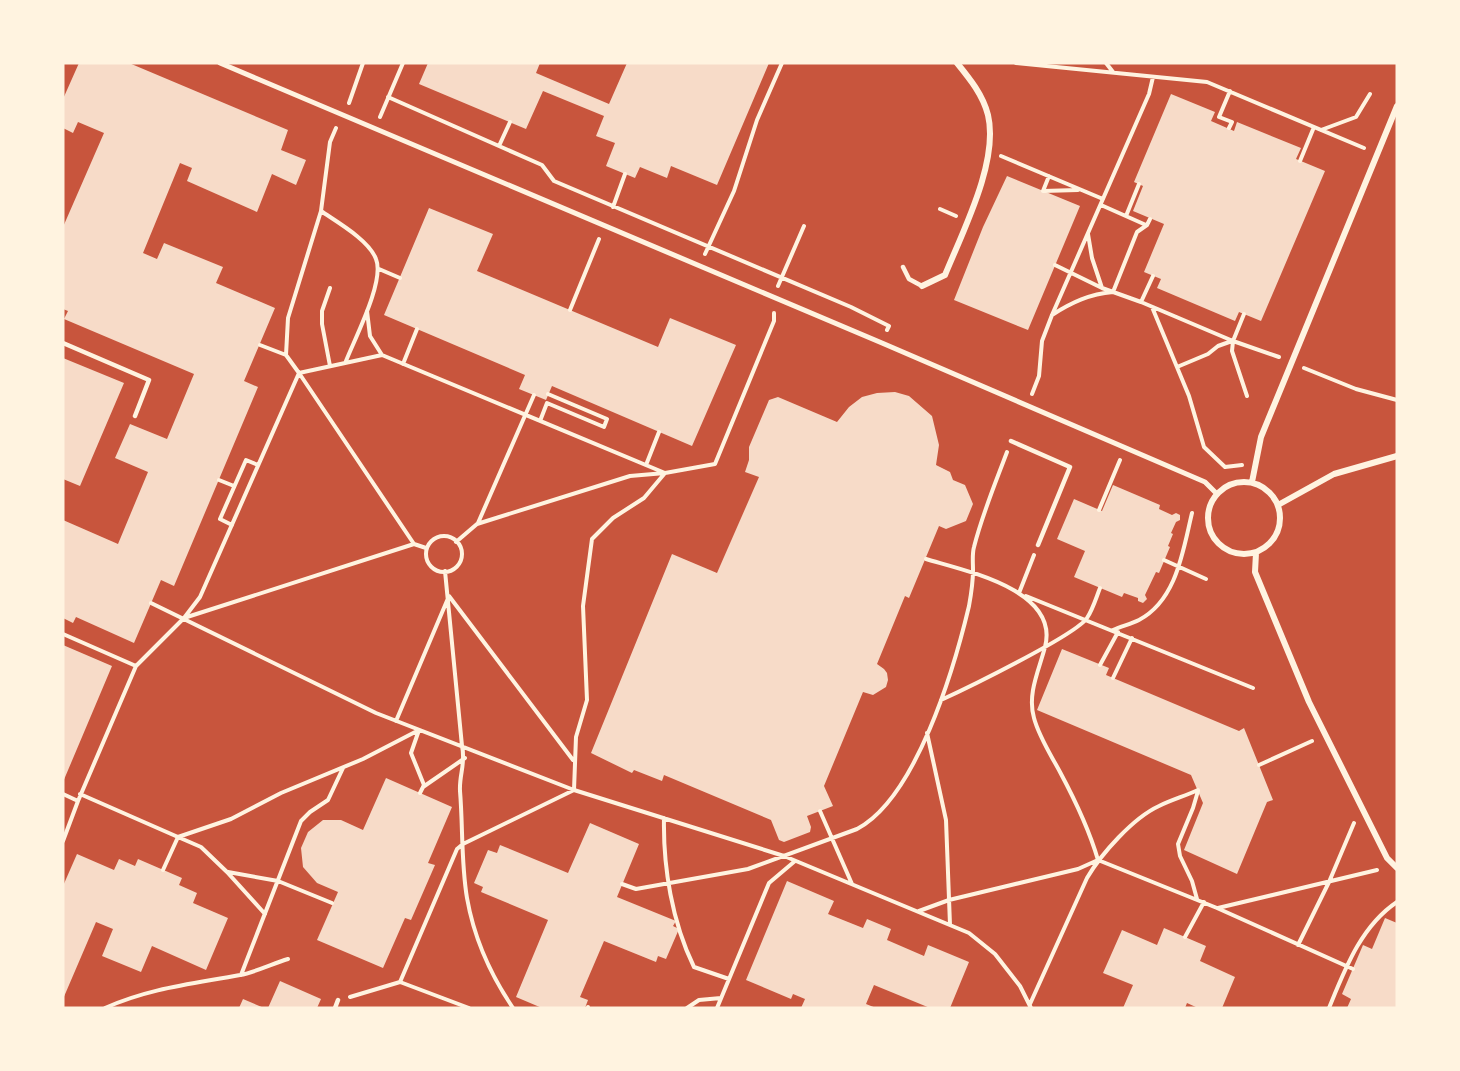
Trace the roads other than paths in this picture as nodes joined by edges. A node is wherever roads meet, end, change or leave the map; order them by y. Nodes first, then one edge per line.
1 (220, 63) edge
2 (957, 63) edge
3 (1397, 106) edge
4 (903, 267) dead end
5 (922, 286) joint
6 (63, 343) edge
7 (135, 416) dead end
8 (1011, 441) road end
9 (1397, 456) edge
10 (1252, 482) junction
11 (1217, 494) junction
12 (1278, 505) junction
13 (1038, 545) road end
14 (1256, 553) junction
15 (1397, 868) edge
16 (338, 1000) road end
17 (335, 1008) edge

1 - 11 street
2 - 5 street
3 - 10 street
4 - 5 lane
6 - 7 lane
8 - 13 lane
9 - 12 street
10 - 11 street
10 - 12 street
11 - 14 street
12 - 14 street
14 - 15 street
16 - 17 lane

